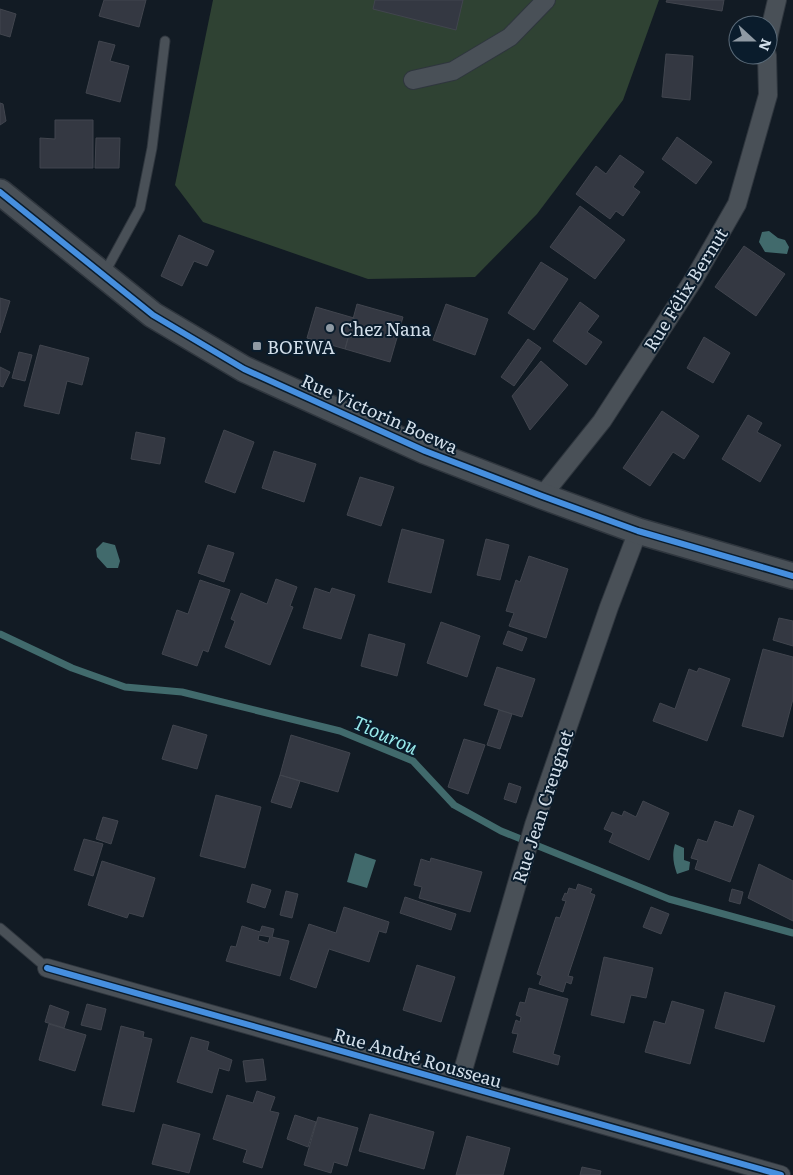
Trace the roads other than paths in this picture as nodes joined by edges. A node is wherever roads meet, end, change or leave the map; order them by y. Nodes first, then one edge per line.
1 (546, 0) edge
2 (777, 0) edge
3 (773, 15) edge
4 (165, 41) dead end
5 (767, 65) edge
6 (413, 80) dead end
7 (0, 192) edge
8 (102, 276) junction
9 (542, 496) junction
10 (638, 531) junction
11 (793, 576) edge
12 (0, 928) edge
13 (47, 968) joint
14 (459, 1084) junction
15 (781, 1175) edge

1 - 6 street
2 - 3 street
4 - 8 lane
5 - 9 street, Rue Félix Bernut
7 - 8 street, Rue Victorin Boewa
8 - 9 street, Rue Victorin Boewa
9 - 10 street, Rue Victorin Boewa
10 - 11 street, Rue Victorin Boewa
10 - 14 street, Rue Jean Creugnet
12 - 13 lane
13 - 14 street, Rue André Rousseau
14 - 15 street, Rue André Rousseau

